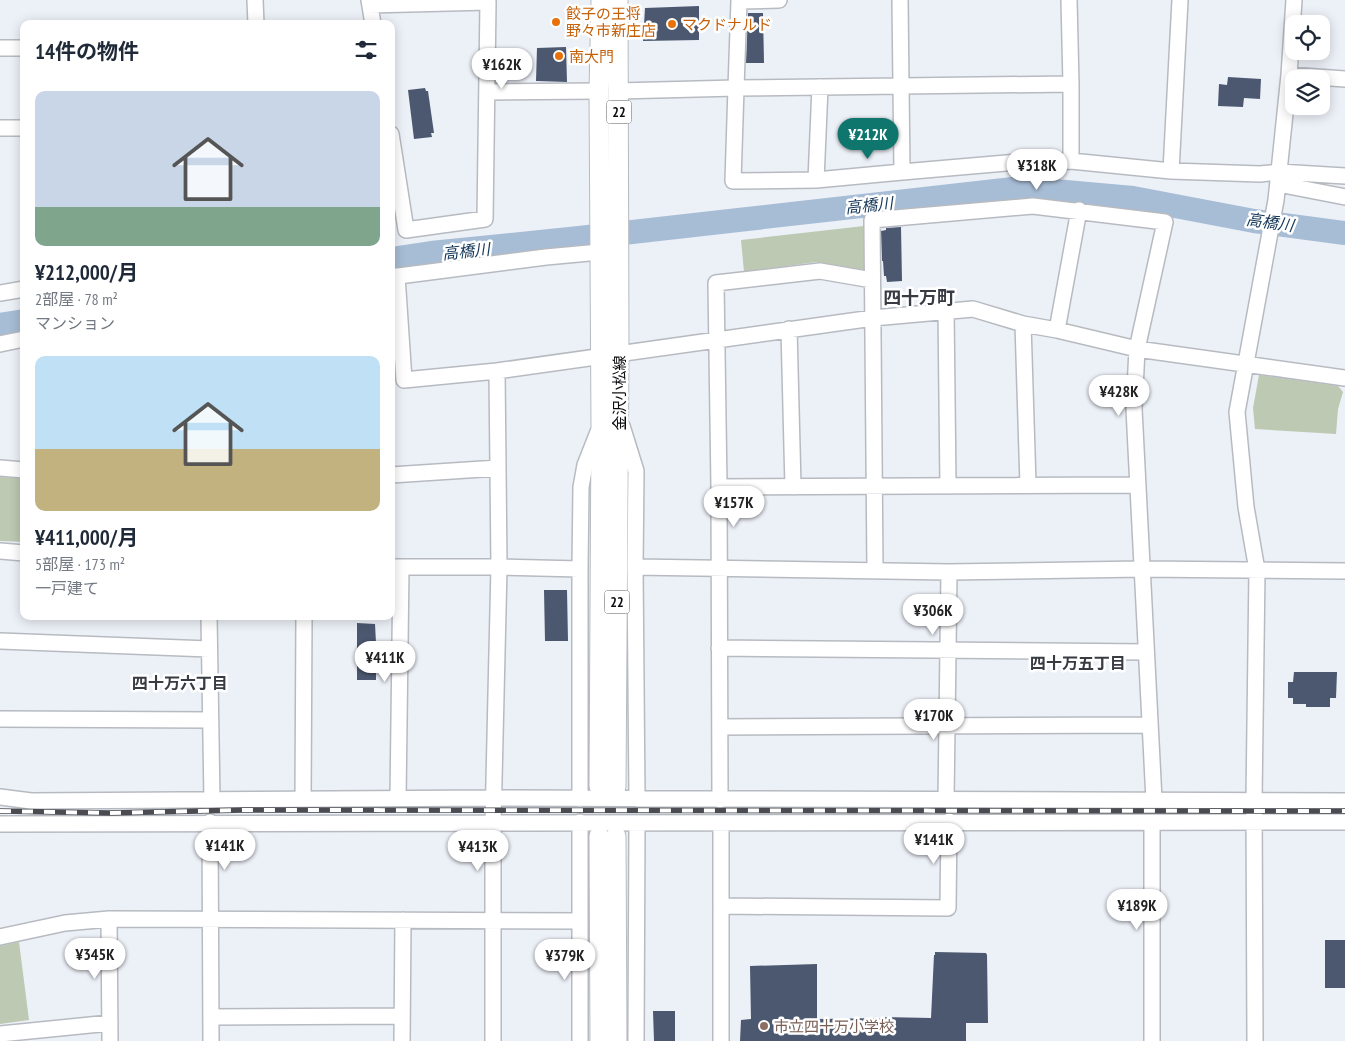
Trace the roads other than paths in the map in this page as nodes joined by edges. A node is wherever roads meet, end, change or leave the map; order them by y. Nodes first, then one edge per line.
1 (255, 0) edge
2 (600, 0) edge
3 (618, 0) edge
4 (779, 0) edge
5 (900, 0) edge
6 (1069, 0) edge
7 (1180, 0) edge
8 (1294, 0) edge
9 (369, 3) edge
10 (256, 20) edge
11 (372, 20) edge
12 (0, 48) edge
13 (20, 48) edge
14 (1289, 70) edge
15 (1330, 79) edge
16 (1345, 80) edge
17 (1071, 84) junction
18 (901, 86) junction
19 (820, 87) junction
20 (736, 88) junction
21 (618, 91) junction
22 (487, 92) junction
23 (599, 92) junction
24 (1286, 115) edge
25 (0, 128) edge
26 (20, 128) edge
27 (1071, 161) junction
28 (1171, 171) junction
29 (902, 172) junction
30 (1345, 176) edge
31 (395, 180) edge
32 (816, 180) junction
33 (1282, 181) junction
34 (1345, 186) edge
35 (1345, 197) edge
36 (1079, 210) junction
37 (398, 215) edge
38 (600, 250) junction
39 (395, 276) edge
40 (872, 280) junction
41 (20, 290) edge
42 (0, 293) edge
43 (946, 310) junction
44 (395, 311) edge
45 (873, 318) junction
46 (1024, 324) junction
47 (789, 329) junction
48 (1057, 330) junction
49 (20, 340) edge
50 (718, 340) junction
51 (0, 344) edge
52 (1137, 349) junction
53 (619, 353) junction
54 (600, 355) junction
55 (1246, 365) junction
56 (496, 371) junction
57 (1345, 378) edge
58 (397, 381) edge
59 (619, 417) junction
60 (601, 426) junction
61 (0, 468) edge
62 (498, 468) junction
63 (20, 470) edge
64 (395, 476) edge
65 (1028, 485) junction
66 (1137, 485) junction
67 (874, 486) junction
68 (948, 486) junction
69 (719, 487) junction
70 (793, 487) junction
71 (0, 551) edge
72 (20, 553) edge
73 (396, 567) edge
74 (498, 567) junction
75 (635, 567) junction
76 (719, 568) junction
77 (580, 569) junction
78 (1142, 569) junction
79 (1257, 570) junction
80 (1345, 570) edge
81 (875, 571) junction
82 (949, 572) junction
83 (208, 620) edge
84 (304, 620) edge
85 (0, 641) edge
86 (719, 648) junction
87 (209, 649) junction
88 (948, 651) junction
89 (1146, 652) junction
90 (0, 719) edge
91 (210, 720) junction
92 (1149, 724) junction
93 (947, 726) junction
94 (720, 727) junction
95 (0, 797) edge
96 (493, 798) junction
97 (398, 799) junction
98 (580, 799) junction
99 (637, 799) junction
100 (212, 800) junction
101 (304, 800) junction
102 (720, 800) junction
103 (946, 800) junction
104 (1154, 800) junction
105 (1254, 800) junction
106 (1345, 801) edge
107 (949, 821) junction
108 (1254, 821) junction
109 (210, 822) junction
110 (580, 822) junction
111 (1152, 822) junction
112 (1345, 822) edge
113 (493, 823) junction
114 (637, 823) junction
115 (721, 823) junction
116 (0, 824) edge
117 (721, 906) junction
118 (109, 919) junction
119 (210, 919) junction
120 (403, 920) junction
121 (493, 921) junction
122 (580, 921) junction
123 (0, 937) edge
124 (402, 1016) junction
125 (211, 1017) junction
126 (110, 1023) junction
127 (0, 1034) edge
128 (110, 1041) edge
129 (211, 1041) edge
130 (402, 1041) edge
131 (493, 1041) edge
132 (580, 1041) edge
133 (600, 1041) edge
134 (618, 1041) edge
135 (636, 1041) edge
136 (721, 1041) edge
137 (1152, 1041) edge
138 (1255, 1041) edge

1 - 10 street
2 - 23 main road, 22
3 - 21 main road, 金沢小松線 / 22
4 - 20 street
5 - 18 street
6 - 17 street
7 - 28 street
8 - 14 street
9 - 11 street
9 - 22 street
12 - 13 street
15 - 16 street
17 - 18 street
17 - 27 street
18 - 19 street
18 - 29 street
19 - 20 street
19 - 32 street
20 - 21 street
20 - 32 street
21 - 53 main road, 金沢小松線 / 22
22 - 23 street
22 - 37 street
23 - 38 main road, 22
24 - 33 street
25 - 26 street
27 - 28 street
27 - 29 street
28 - 33 street
29 - 32 street
30 - 33 street
31 - 37 street
33 - 34 street
33 - 35 street
33 - 55 street
36 - 40 street
36 - 48 street
36 - 52 street
38 - 39 street
38 - 54 main road, 金沢小松線 / 22
40 - 45 street
40 - 50 street
41 - 42 street
43 - 45 street
43 - 46 street
43 - 68 street
44 - 58 street
45 - 47 street
45 - 67 street
46 - 48 street
46 - 65 street
47 - 50 street
47 - 70 street
48 - 52 street
49 - 51 street
50 - 53 street
50 - 69 street
52 - 55 street
52 - 66 street
53 - 54 street
53 - 59 main road, 金沢小松線 / 22
54 - 56 street
54 - 60 main road, 金沢小松線 / 22
55 - 57 street
55 - 79 street
56 - 58 street
56 - 62 street
59 - 60 main road, 金沢小松線 / 22
59 - 75 street
60 - 77 street
61 - 63 street
62 - 64 street
62 - 74 street
65 - 66 street
65 - 68 street
66 - 78 street
67 - 68 street
67 - 70 street
67 - 81 street
69 - 70 street
69 - 76 street
71 - 72 street
73 - 74 street
73 - 97 street
74 - 77 street
74 - 96 street
75 - 76 street
75 - 99 street
76 - 81 street
76 - 86 street
77 - 98 street
78 - 79 street
78 - 82 street
78 - 89 street
79 - 80 street
79 - 105 street
81 - 82 street
82 - 88 street
83 - 87 street
84 - 101 street
85 - 87 street
86 - 88 street
86 - 94 street
87 - 91 street
88 - 89 street
88 - 93 street
89 - 92 street
90 - 91 street
91 - 100 street
92 - 93 street
92 - 104 street
93 - 94 street
93 - 103 street
94 - 102 street
95 - 100 street
96 - 97 street
96 - 98 street
96 - 113 street
97 - 101 street
98 - 99 street
99 - 102 street
100 - 101 street
102 - 103 street
103 - 104 street
104 - 105 street
105 - 106 street
105 - 108 street
107 - 111 street
107 - 115 street
107 - 117 street
108 - 111 street
108 - 112 street
108 - 138 street
109 - 113 street
109 - 116 street
109 - 119 street
110 - 113 street
110 - 114 street
110 - 122 street
111 - 137 street
113 - 121 street
114 - 115 street
114 - 135 street
115 - 117 street
117 - 136 street
118 - 119 street
118 - 123 street
118 - 126 street
119 - 120 street
119 - 125 street
120 - 121 street
120 - 124 street
121 - 122 street
121 - 131 street
122 - 132 street
124 - 125 street
124 - 130 street
125 - 129 street
126 - 127 street
126 - 128 street
133 - 134 main road

